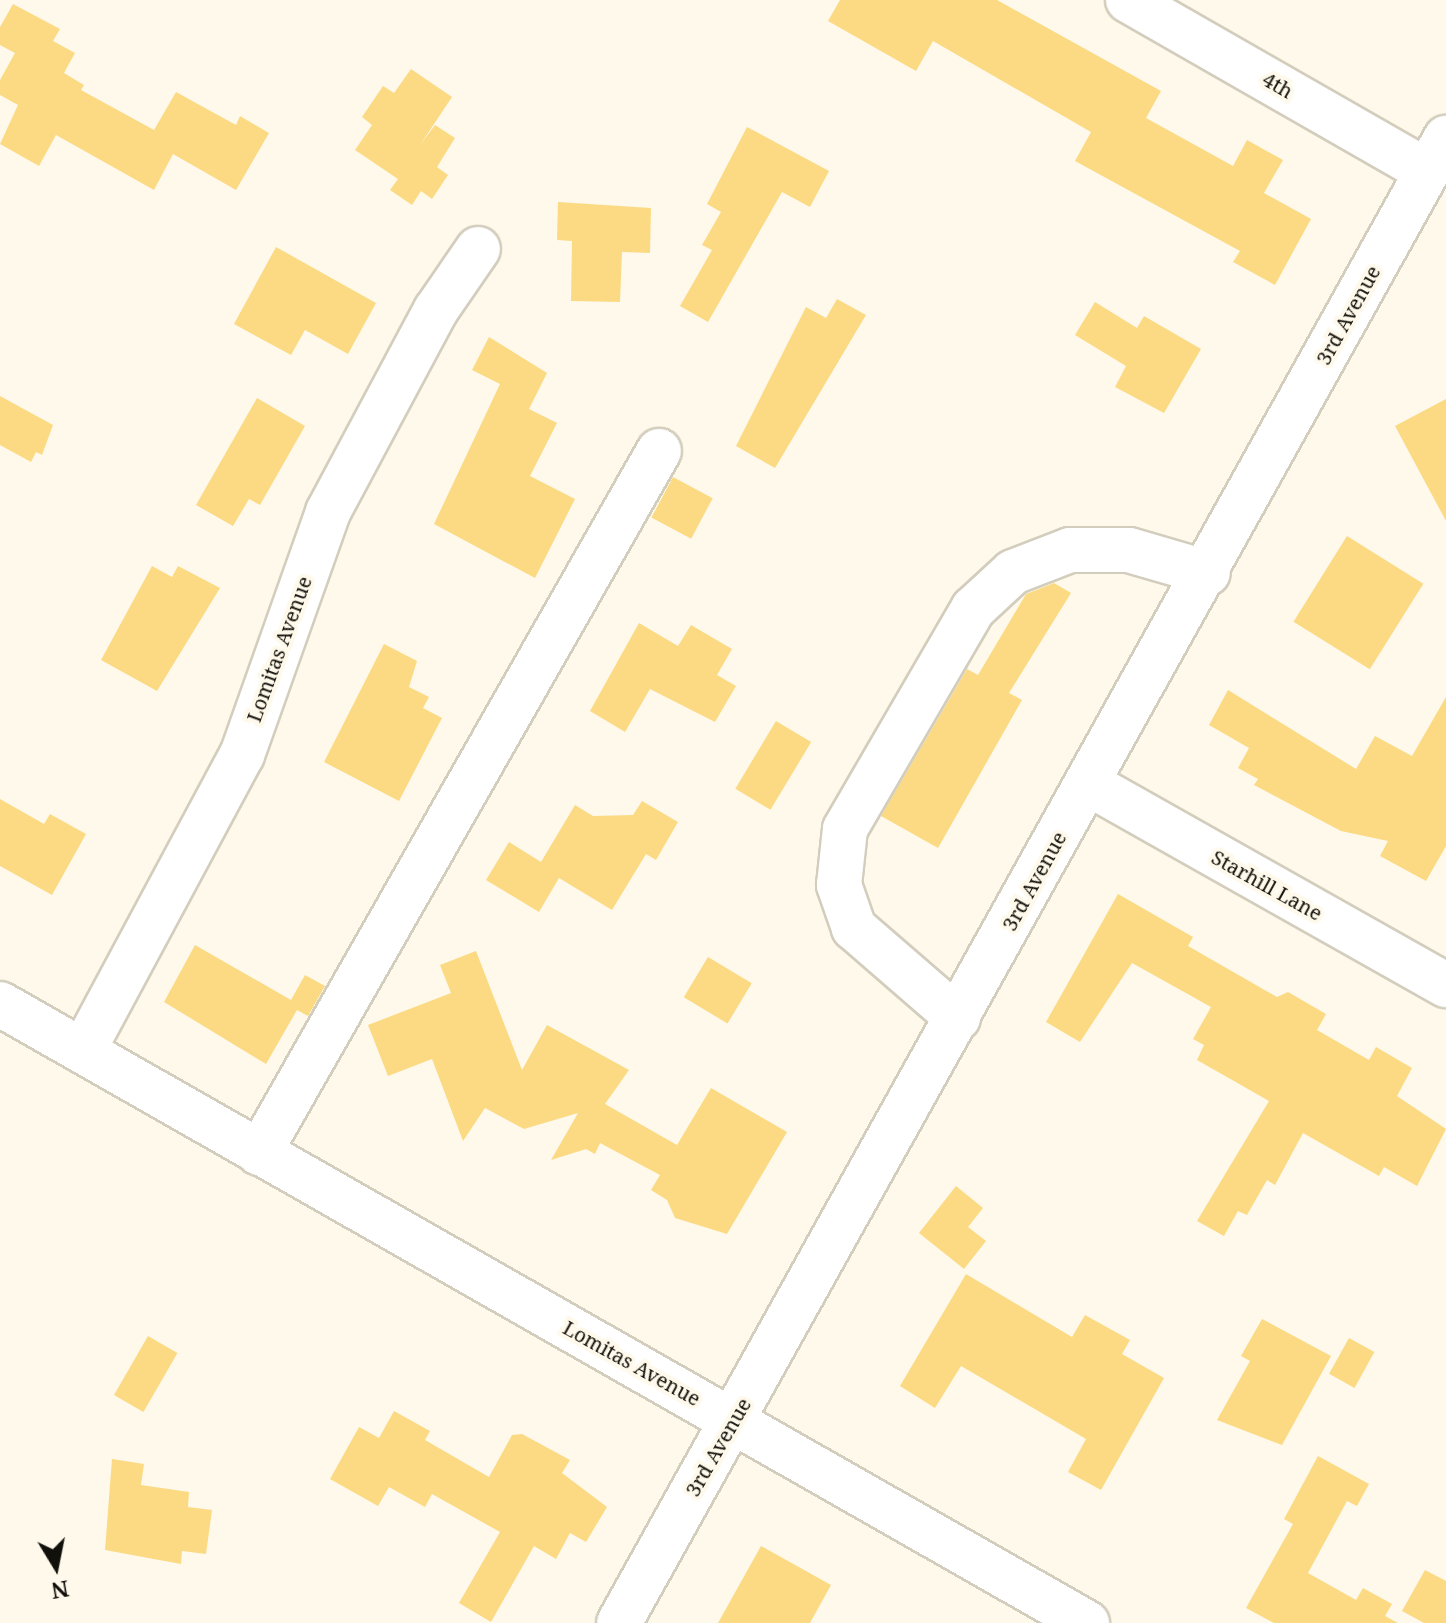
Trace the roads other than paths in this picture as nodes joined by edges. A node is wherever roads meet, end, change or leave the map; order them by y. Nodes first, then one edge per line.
1 (1128, 0) edge
2 (1436, 154) edge
3 (478, 249) dead end
4 (659, 451) dead end
5 (1208, 573) junction
6 (1089, 784) junction
7 (1446, 985) edge
8 (0, 1004) edge
9 (958, 1018) junction
10 (83, 1051) junction
11 (259, 1153) junction
12 (733, 1420) junction
13 (619, 1623) edge
14 (1087, 1623) edge

1 - 2 street, 4th
2 - 5 street, 3rd Avenue
3 - 10 street, Lomitas Avenue
4 - 11 street
5 - 6 street, 3rd Avenue
5 - 9 street
6 - 7 street, Starhill Lane
6 - 9 street, 3rd Avenue
8 - 10 street, Lomitas Avenue
9 - 12 street, 3rd Avenue
10 - 11 street, Lomitas Avenue
11 - 12 street, Lomitas Avenue
12 - 13 street, 3rd Avenue
12 - 14 street, Lomitas Avenue

